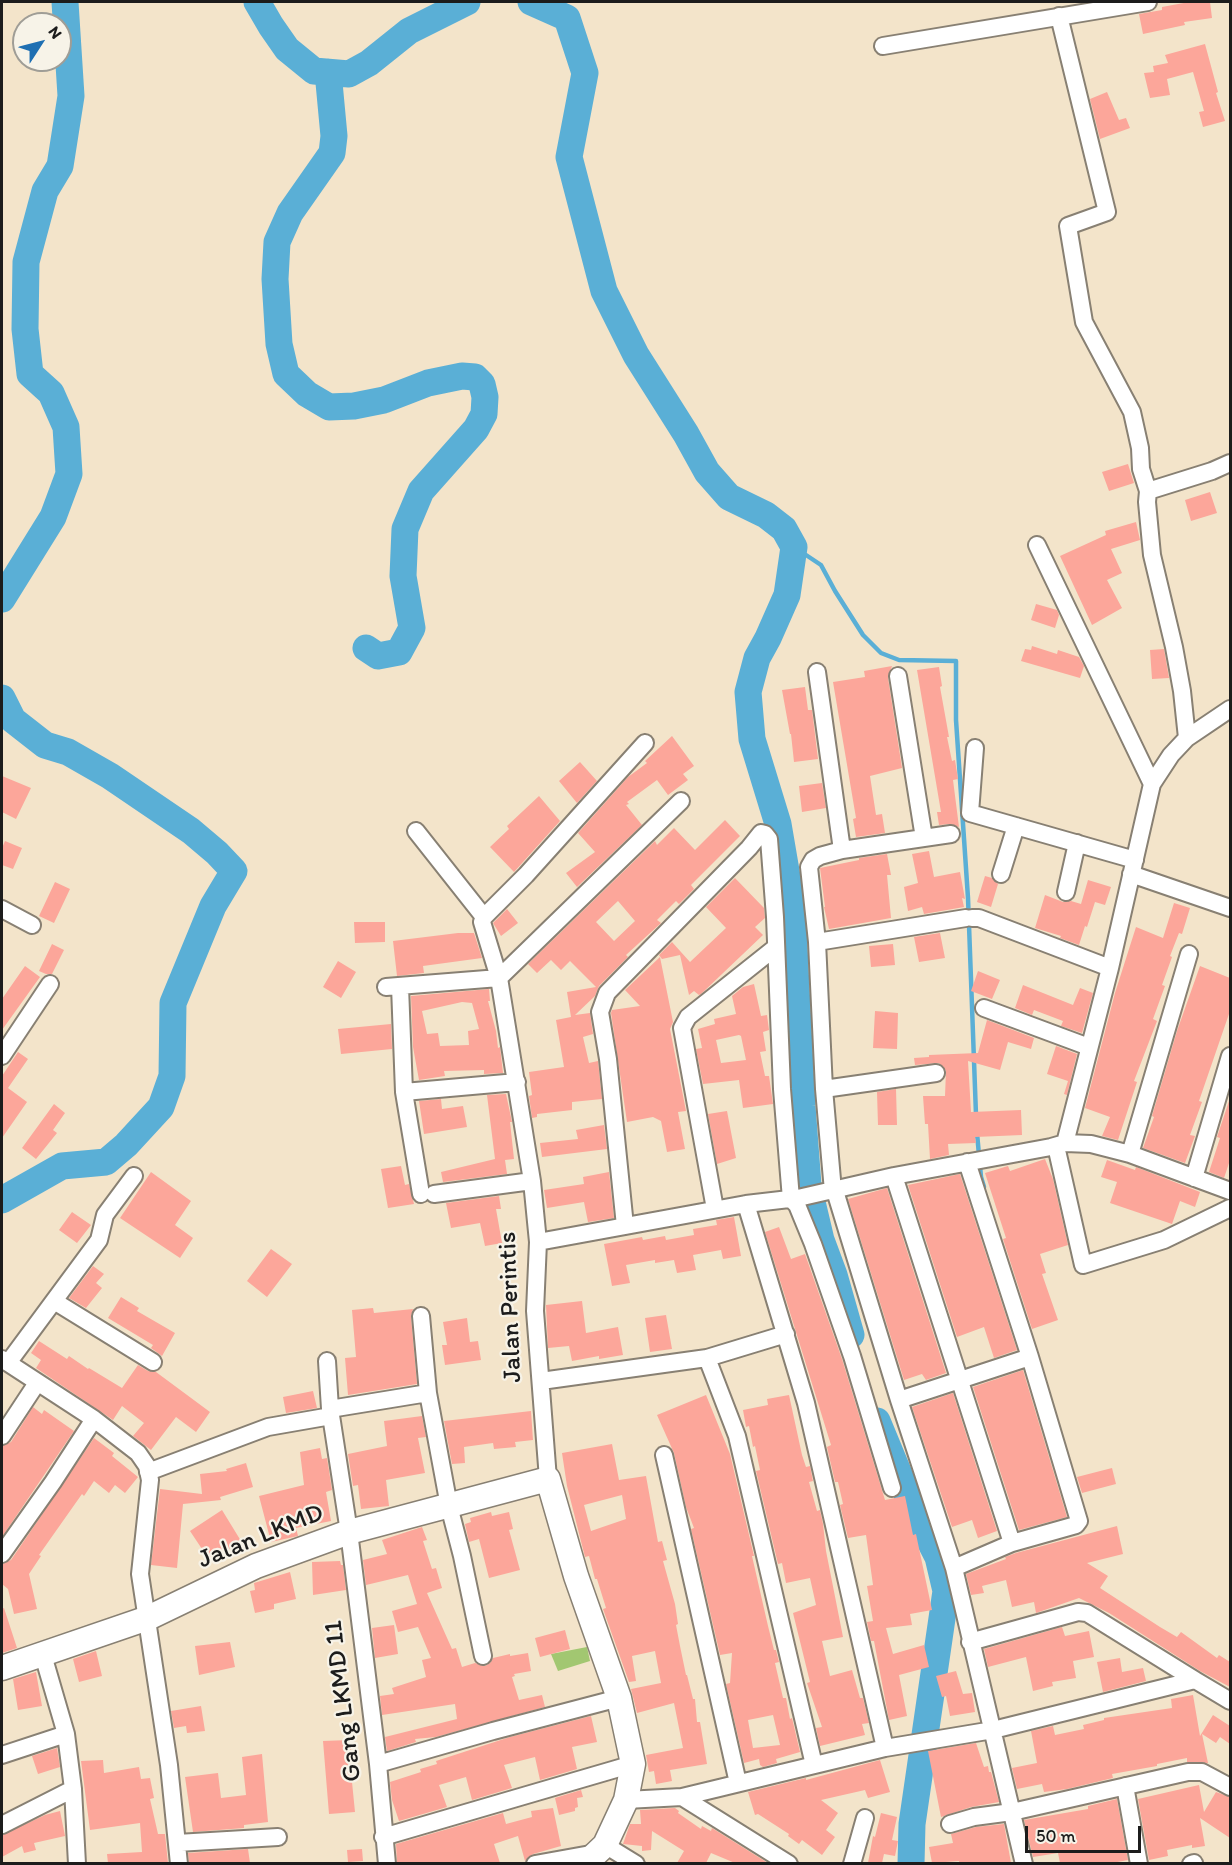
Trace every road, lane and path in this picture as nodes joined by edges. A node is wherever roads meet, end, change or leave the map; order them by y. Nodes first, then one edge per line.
1 (1148, 2) edge
2 (1059, 16) junction
3 (883, 46) dead end
4 (1230, 463) edge
5 (1148, 491) junction
6 (1037, 545) dead end
7 (817, 672) dead end
8 (898, 676) dead end
9 (1230, 709) edge
10 (1186, 738) junction
11 (645, 743) dead end
12 (975, 748) dead end
13 (1152, 784) junction
14 (681, 801) dead end
15 (1016, 826) junction
16 (416, 831) dead end
17 (951, 834) dead end
18 (924, 838) junction
19 (1077, 843) junction
20 (842, 850) junction
21 (1133, 867) junction
22 (1001, 874) dead end
23 (1066, 892) dead end
24 (1230, 908) edge
25 (2, 909) edge
26 (484, 917) junction
27 (32, 925) dead end
28 (817, 942) junction
29 (776, 947) junction
30 (1189, 954) dead end
31 (1110, 968) junction
32 (499, 978) junction
33 (50, 984) dead end
34 (984, 1008) dead end
35 (1089, 1047) junction
36 (2, 1056) edge
37 (1230, 1056) edge
38 (936, 1073) dead end
39 (517, 1082) junction
40 (824, 1089) junction
41 (404, 1092) junction
42 (1060, 1144) junction
43 (1130, 1154) junction
44 (968, 1162) junction
45 (134, 1176) dead end
46 (894, 1176) junction
47 (1194, 1178) junction
48 (532, 1180) junction
49 (833, 1191) junction
50 (1230, 1191) edge
51 (794, 1199) junction
52 (746, 1204) junction
53 (1230, 1208) edge
54 (715, 1209) junction
55 (625, 1226) junction
56 (538, 1242) junction
57 (54, 1301) junction
58 (421, 1316) dead end
59 (786, 1334) junction
60 (1030, 1357) junction
61 (707, 1358) junction
62 (327, 1360) dead end
63 (5, 1361) edge
64 (153, 1362) dead end
65 (959, 1380) junction
66 (541, 1381) junction
67 (37, 1383) junction
68 (428, 1393) junction
69 (899, 1400) junction
70 (331, 1413) junction
71 (94, 1419) junction
72 (2, 1436) edge
73 (664, 1455) dead end
74 (148, 1472) junction
75 (548, 1479) junction
76 (892, 1488) dead end
77 (449, 1506) junction
78 (349, 1532) junction
79 (1012, 1543) junction
80 (2, 1554) edge
81 (954, 1568) junction
82 (148, 1618) junction
83 (970, 1642) junction
84 (43, 1655) junction
85 (483, 1656) dead end
86 (2, 1668) edge
87 (1195, 1680) junction
88 (619, 1698) junction
89 (1230, 1701) edge
90 (993, 1730) junction
91 (66, 1734) junction
92 (885, 1749) junction
93 (2, 1755) edge
94 (378, 1764) junction
95 (633, 1764) junction
96 (814, 1765) junction
97 (738, 1784) junction
98 (1125, 1786) junction
99 (1230, 1786) edge
100 (73, 1790) junction
101 (682, 1797) junction
102 (626, 1800) junction
103 (1012, 1812) junction
104 (865, 1818) dead end
105 (950, 1824) dead end
106 (2, 1825) edge
107 (278, 1837) dead end
108 (383, 1837) junction
109 (177, 1843) junction
110 (596, 1854) edge
111 (77, 1863) edge
112 (179, 1863) edge
113 (387, 1863) edge
114 (535, 1863) edge
115 (636, 1863) edge
116 (789, 1863) edge
117 (852, 1863) edge
118 (1024, 1863) edge
119 (1139, 1863) edge

1 - 2 street
2 - 3 street
2 - 5 street
4 - 5 street
5 - 10 street
6 - 13 street
7 - 20 street
8 - 18 street
9 - 10 street
10 - 13 street
11 - 26 street
12 - 15 street
13 - 21 street
14 - 32 street
15 - 19 street
15 - 22 street
16 - 26 street
17 - 18 street
18 - 20 street
19 - 21 street
19 - 23 street
20 - 28 street
21 - 24 street
21 - 31 street
25 - 27 street
26 - 32 street, Jalan Perintis
28 - 31 street
28 - 40 street
29 - 51 street
29 - 54 street
29 - 55 street
30 - 43 street
31 - 35 street
32 - 39 street, Jalan Perintis
32 - 41 street
33 - 36 street
34 - 35 street
35 - 42 street
37 - 47 street
38 - 40 street
39 - 41 street
39 - 48 street, Jalan Perintis
40 - 49 street
41 - 48 street
42 - 43 street
42 - 44 street
42 - 53 street
43 - 47 street
44 - 46 street
44 - 60 street
45 - 57 street
46 - 49 street
46 - 65 street
47 - 50 street
48 - 56 street, Jalan Perintis
49 - 51 street
49 - 69 street
51 - 52 street
51 - 76 street
52 - 54 street
52 - 59 street
54 - 55 street
55 - 56 street
56 - 66 street, Jalan Perintis
57 - 63 street
57 - 64 street
58 - 68 street
59 - 61 street
59 - 92 street
60 - 65 street
60 - 79 street
61 - 66 street
61 - 96 street
62 - 70 street, Gang LKMD 11
63 - 67 street
65 - 69 street
65 - 79 street
66 - 75 street, Jalan Perintis
67 - 71 street
67 - 72 street
68 - 70 street
68 - 77 street
69 - 81 street
70 - 74 street
70 - 78 street, Gang LKMD 11
71 - 74 street
71 - 80 street
73 - 97 street
74 - 82 street
75 - 77 street, Jalan LKMD
75 - 88 street, Jalan Perintis
77 - 78 street, Jalan LKMD
77 - 85 street
78 - 82 street, Jalan LKMD
78 - 94 street, Gang LKMD 11
79 - 81 street
81 - 83 street
82 - 84 street, Jalan LKMD
82 - 109 street
83 - 87 street
83 - 90 street
84 - 86 street, Jalan LKMD
84 - 91 street
87 - 89 street
87 - 90 street
88 - 94 street
88 - 95 street, Jalan Perintis
90 - 92 street
90 - 103 street
91 - 93 street
91 - 100 street
92 - 96 street
94 - 108 street, Gang LKMD 11
95 - 102 street, Jalan Perintis
95 - 108 street
96 - 97 street
97 - 101 street
98 - 99 street
98 - 103 street
98 - 119 street
100 - 106 street
100 - 111 street
101 - 102 street
101 - 116 street
102 - 110 street, Jalan Perintis
103 - 105 street
103 - 118 street
104 - 117 street
107 - 109 street
108 - 113 street, Gang LKMD 11
109 - 112 street
110 - 114 street
110 - 115 street

